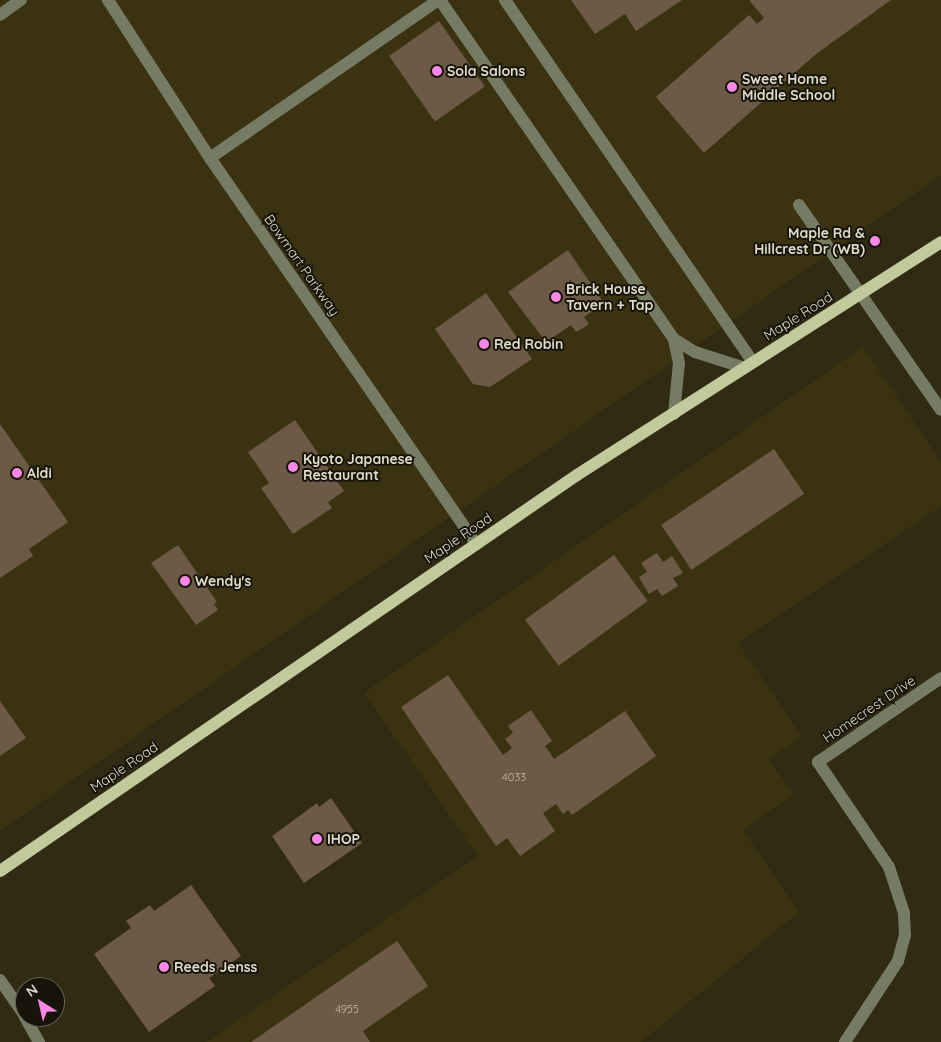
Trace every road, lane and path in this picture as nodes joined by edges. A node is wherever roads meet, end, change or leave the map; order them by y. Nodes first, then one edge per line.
1 (21, 0) edge
2 (108, 0) edge
3 (439, 0) edge
4 (505, 0) edge
5 (0, 15) edge
6 (210, 158) junction
7 (799, 206) dead end
8 (941, 242) edge
9 (860, 295) junction
10 (674, 339) junction
11 (747, 364) junction
12 (941, 410) edge
13 (674, 414) junction
14 (476, 544) junction
15 (941, 678) edge
16 (0, 871) edge
17 (0, 980) edge
18 (15, 1002) edge
19 (31, 1027) edge
20 (39, 1042) edge
21 (845, 1042) edge

1 - 5 street
2 - 6 street, Bowmart Parkway
3 - 6 street
3 - 10 street
4 - 11 street
6 - 14 street, Bowmart Parkway
7 - 9 street
8 - 9 main road, Maple Road
9 - 11 main road, Maple Road
9 - 12 street
10 - 11 street
10 - 13 street
11 - 13 main road, Maple Road
13 - 14 main road, Maple Road
14 - 16 main road, Maple Road
15 - 21 street, Homecrest Drive
17 - 18 street
19 - 20 street

